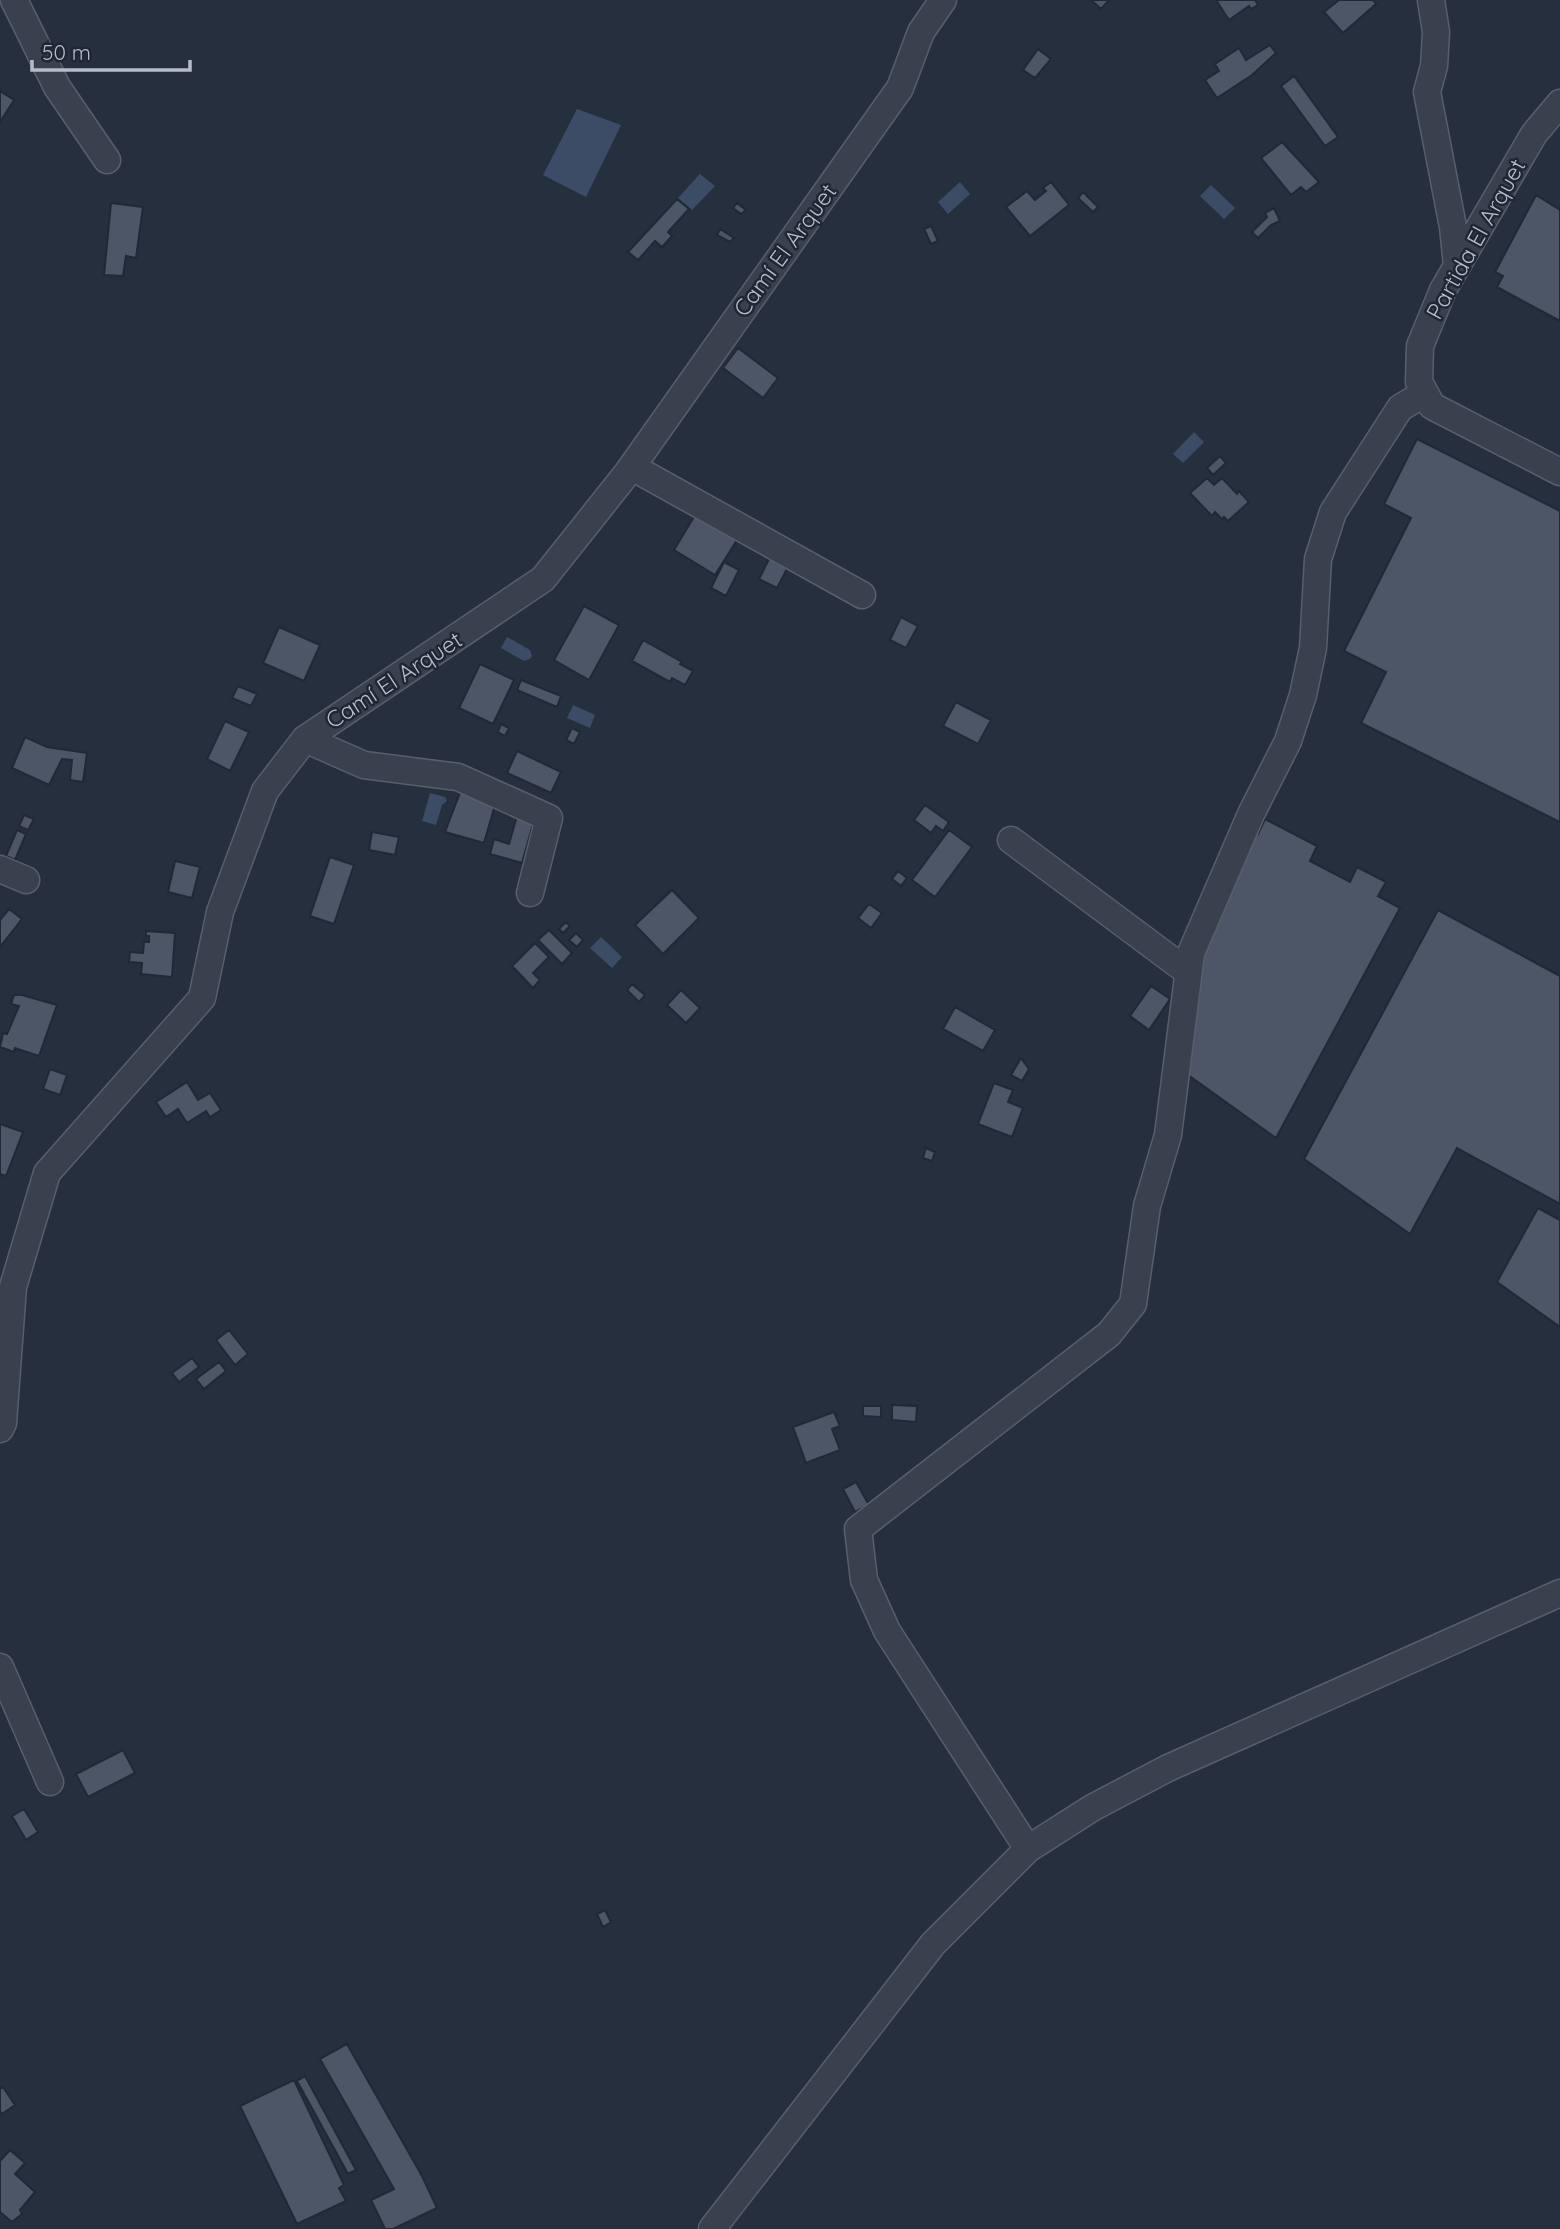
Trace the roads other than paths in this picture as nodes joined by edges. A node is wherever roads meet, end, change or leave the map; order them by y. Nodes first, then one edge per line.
1 (14, 0) edge
2 (943, 0) edge
3 (1431, 0) edge
4 (1560, 103) edge
5 (107, 160) dead end
6 (1457, 266) junction
7 (1425, 393) junction
8 (632, 467) junction
9 (1560, 472) edge
10 (862, 595) dead end
11 (305, 739) junction
12 (1011, 840) dead end
13 (0, 869) edge
14 (26, 880) dead end
15 (530, 894) dead end
16 (1188, 972) junction
17 (0, 1429) edge
18 (1560, 1593) edge
19 (0, 1667) edge
20 (50, 1782) dead end
21 (1028, 1849) junction
22 (712, 2229) edge

1 - 5 street
2 - 8 street, Camí El Arquet
3 - 6 street
4 - 6 street, Partida El Arquet
6 - 7 street, Partida El Arquet
7 - 9 street
7 - 16 street
8 - 10 street
8 - 11 street, Camí El Arquet
11 - 15 street
11 - 17 street, Camí El Arquet
12 - 16 street
13 - 14 street
16 - 21 street
18 - 21 street
19 - 20 street
21 - 22 street

